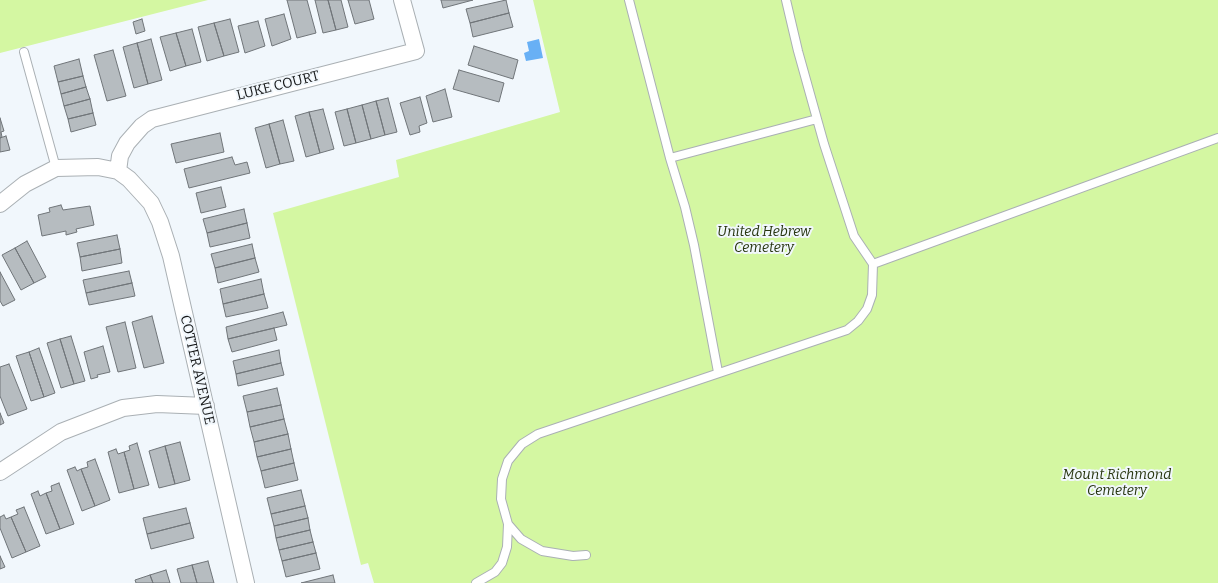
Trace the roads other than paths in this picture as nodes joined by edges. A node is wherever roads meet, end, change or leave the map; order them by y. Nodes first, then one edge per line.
1 (402, 0) edge
2 (628, 0) edge
3 (786, 0) edge
4 (24, 52) dead end
5 (817, 119) junction
6 (1218, 138) edge
7 (670, 158) junction
8 (56, 168) junction
9 (118, 171) junction
10 (0, 204) edge
11 (873, 264) junction
12 (718, 372) junction
13 (206, 406) junction
14 (0, 472) edge
15 (508, 524) junction
16 (586, 555) dead end
17 (246, 583) edge
18 (476, 583) edge

1 - 9 street, LUKE COURT
2 - 7 lane
3 - 5 lane
4 - 8 lane
5 - 7 lane
5 - 11 lane
6 - 11 lane
7 - 12 lane
8 - 9 street
8 - 10 street
9 - 13 street, COTTER AVENUE
11 - 12 lane
12 - 15 lane
13 - 14 street
13 - 17 street, COTTER AVENUE
15 - 16 lane
15 - 18 lane

